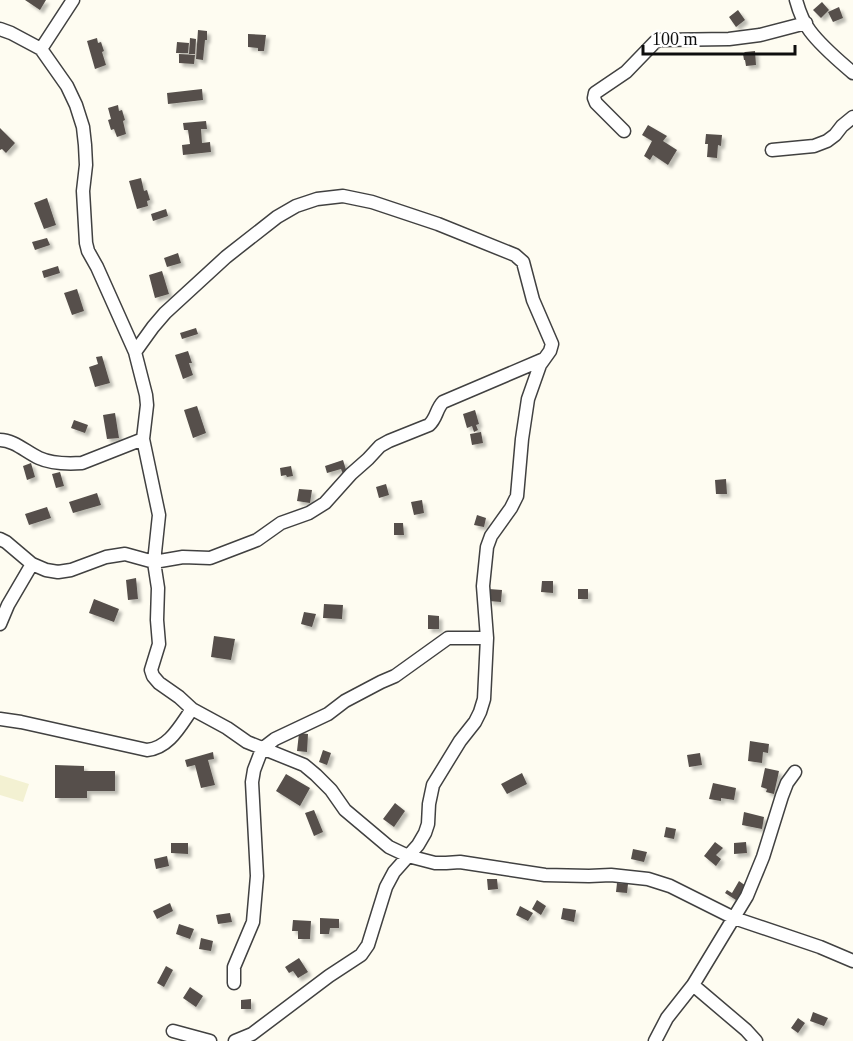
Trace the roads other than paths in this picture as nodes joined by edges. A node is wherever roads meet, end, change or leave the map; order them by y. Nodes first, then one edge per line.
1 (74, 0) edge
2 (796, 0) edge
3 (806, 23) junction
4 (0, 29) edge
5 (41, 49) junction
6 (853, 73) edge
7 (853, 117) edge
8 (624, 131) dead end
9 (772, 150) dead end
10 (135, 352) junction
11 (544, 359) junction
12 (143, 439) junction
13 (0, 440) edge
14 (0, 539) edge
15 (154, 562) junction
16 (32, 564) junction
17 (0, 624) edge
18 (487, 639) junction
19 (192, 709) junction
20 (0, 719) edge
21 (262, 749) junction
22 (795, 772) dead end
23 (408, 856) junction
24 (734, 918) junction
25 (853, 961) edge
26 (234, 983) dead end
27 (693, 985) junction
28 (173, 1031) dead end
29 (210, 1041) edge
30 (235, 1041) edge
31 (655, 1041) edge
32 (756, 1041) edge

1 - 5 street
2 - 3 street
3 - 6 street
3 - 8 street
4 - 5 street
5 - 10 street
7 - 9 street
10 - 11 street
10 - 12 street
11 - 15 street
11 - 18 street
12 - 13 street
12 - 15 street
14 - 16 street
15 - 16 street
15 - 19 street
16 - 17 street
18 - 21 street
18 - 23 street
19 - 20 street
19 - 21 street
21 - 23 street
21 - 26 street
22 - 24 street
23 - 24 street
23 - 30 street
24 - 25 street
24 - 27 street
27 - 31 street
27 - 32 street
28 - 29 street

